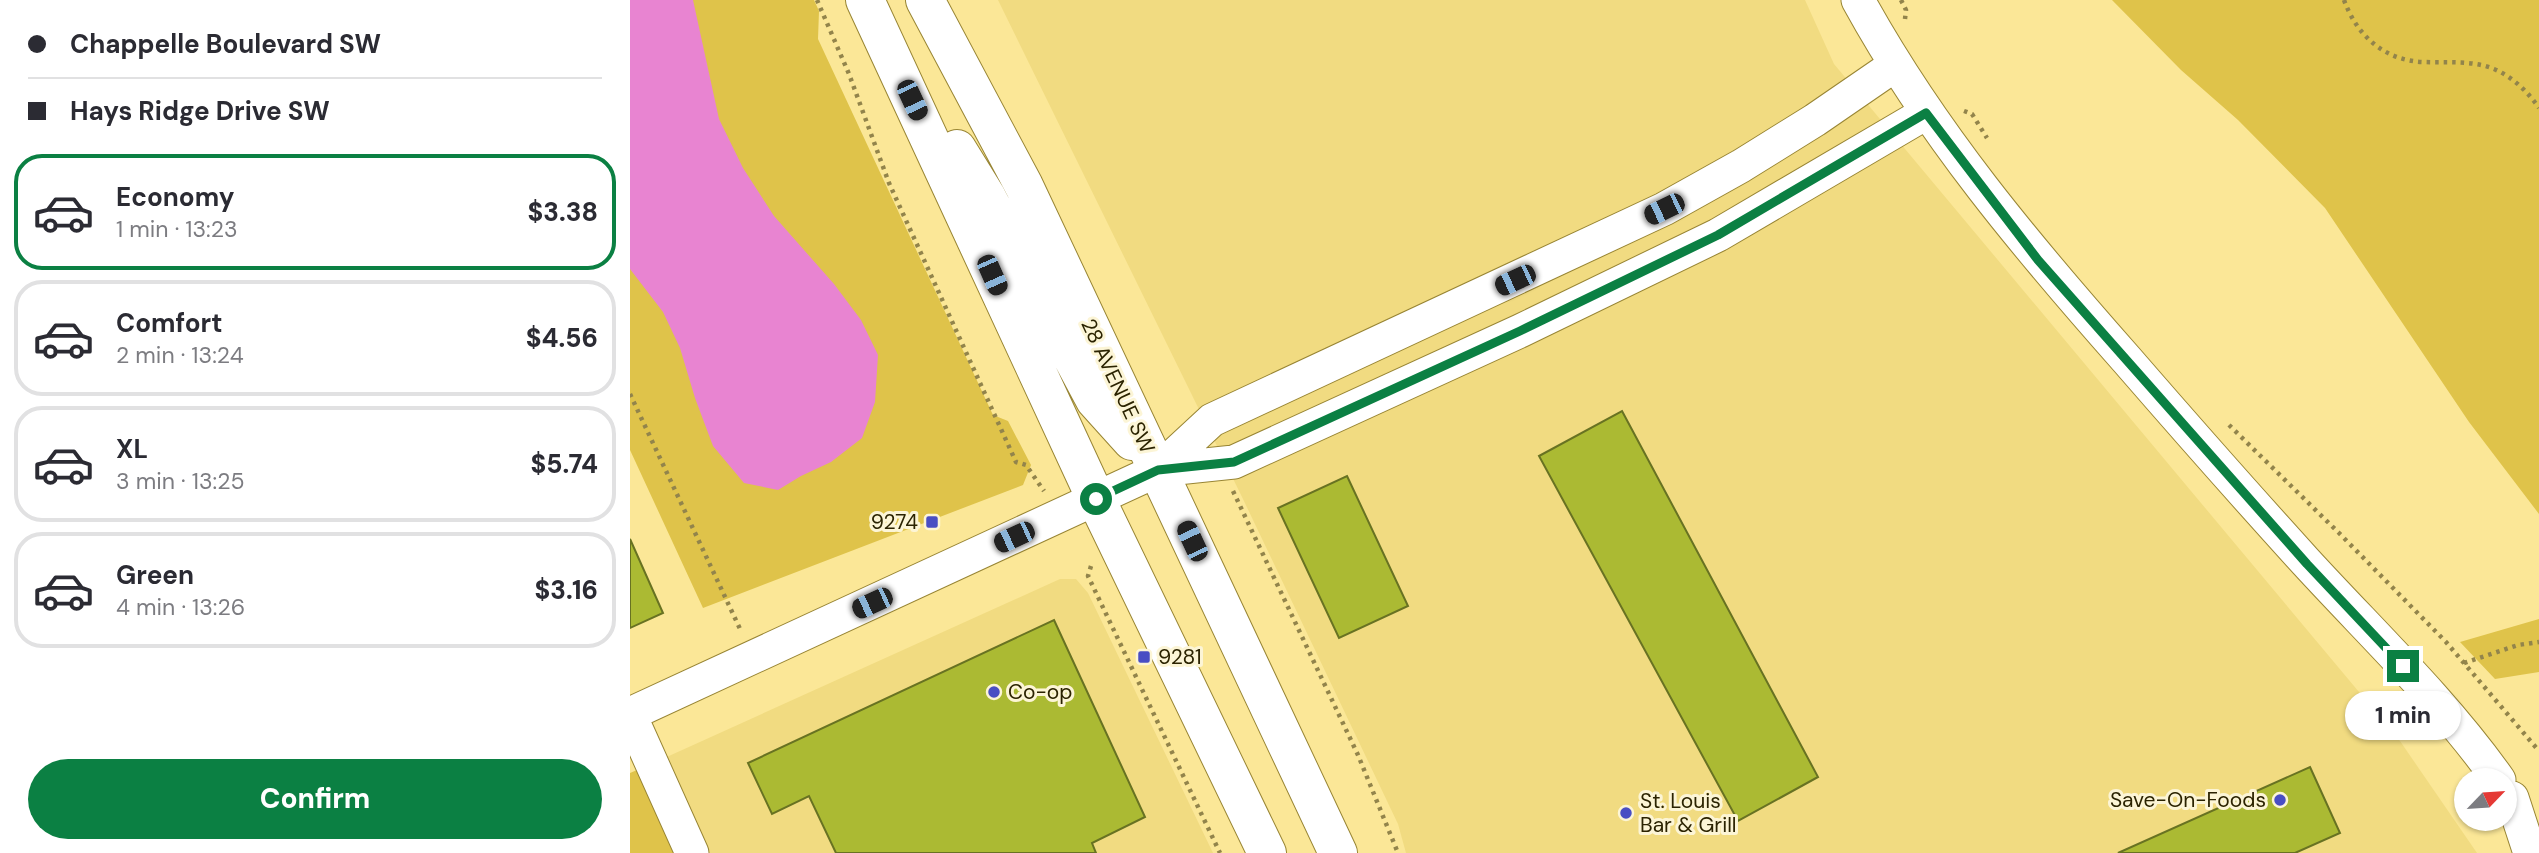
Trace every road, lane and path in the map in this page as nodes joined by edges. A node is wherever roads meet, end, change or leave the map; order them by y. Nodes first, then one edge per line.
1 (817, 0) edge
2 (866, 0) edge
3 (925, 0) edge
4 (1858, 0) edge
5 (1901, 0) edge
6 (2344, 0) edge
7 (1903, 26) dead end
8 (1895, 65) junction
9 (2539, 108) edge
10 (1940, 110) junction
11 (1993, 148) dead end
12 (630, 394) edge
13 (2222, 419) dead end
14 (1026, 465) dead end
15 (1158, 470) junction
16 (1096, 499) junction
17 (1237, 499) dead end
18 (1091, 563) dead end
19 (2539, 642) edge
20 (754, 658) junction
21 (2464, 663) junction
22 (630, 715) edge
23 (2539, 751) edge
24 (2490, 768) edge
25 (2517, 801) edge
26 (2517, 820) edge
27 (2539, 823) edge
28 (692, 853) edge
29 (1220, 853) edge
30 (1267, 853) edge
31 (1338, 853) edge
32 (1398, 853) edge
33 (2530, 853) edge

1 - 14 path
2 - 15 main road
2 - 16 main road
3 - 15 main road, 28 AVENUE SW
4 - 8 street
5 - 7 path
6 - 9 path
8 - 10 street
8 - 15 street
10 - 11 path
10 - 15 street
10 - 24 street
12 - 20 path
13 - 21 path
15 - 16 street
15 - 31 main road, 28 AVENUE SW
16 - 20 street
16 - 30 main road
17 - 32 path
18 - 29 path
19 - 21 path
20 - 22 street
21 - 23 path
22 - 28 street
25 - 27 street
26 - 33 street

